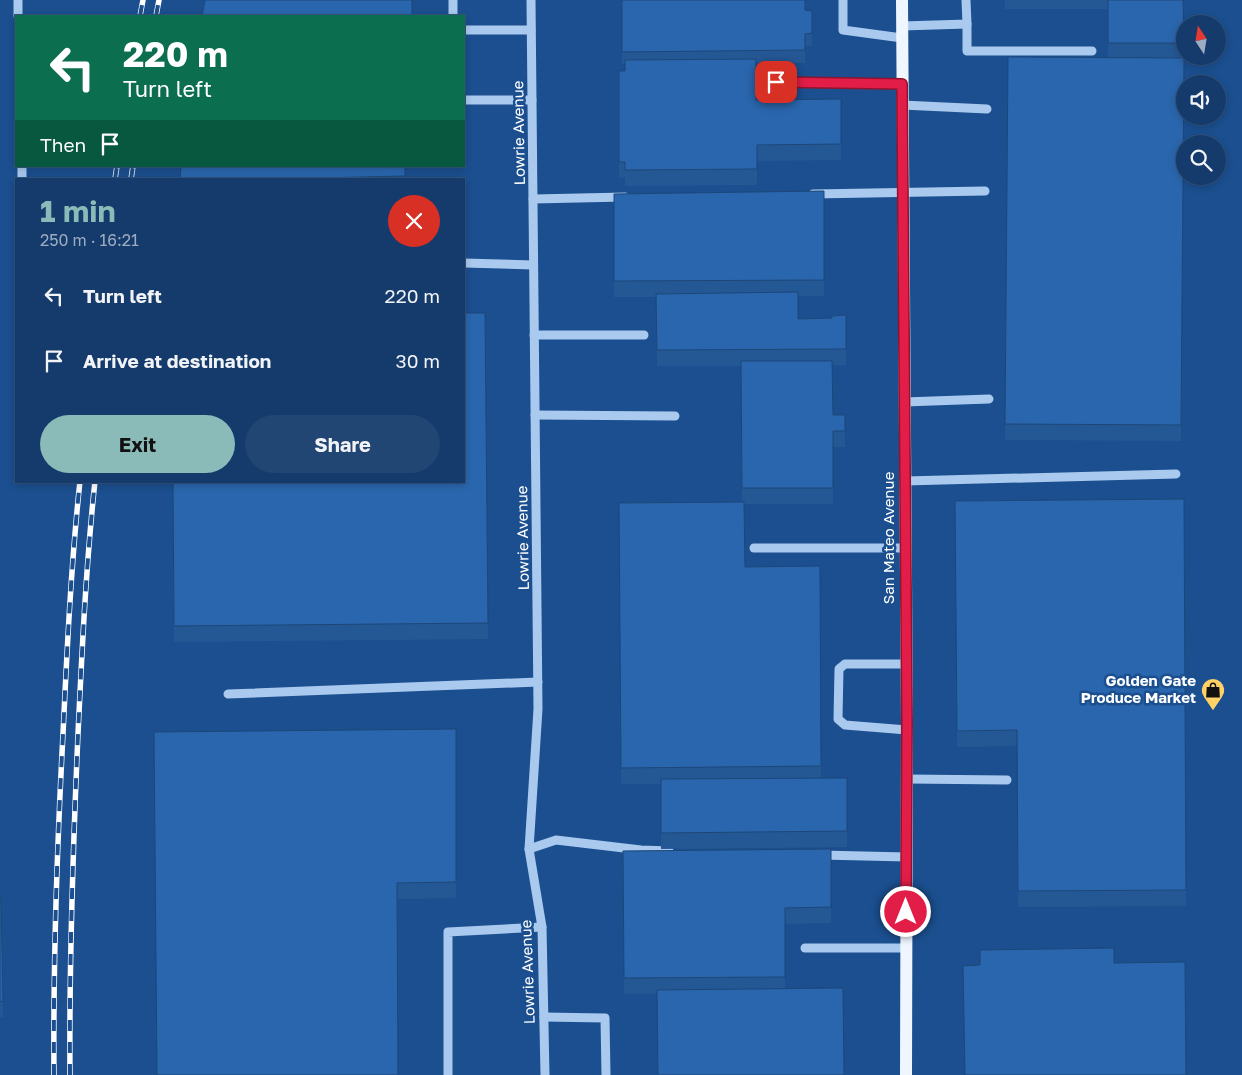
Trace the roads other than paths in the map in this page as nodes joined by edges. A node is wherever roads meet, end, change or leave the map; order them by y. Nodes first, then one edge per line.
1 (18, 0) edge
2 (453, 0) edge
3 (531, 0) edge
4 (843, 0) edge
5 (902, 0) edge
6 (966, 0) edge
7 (18, 15) edge
8 (453, 15) edge
9 (967, 24) junction
10 (465, 30) edge
11 (531, 30) junction
12 (902, 32) junction
13 (1092, 51) dead end
14 (776, 82) dead end
15 (902, 84) junction
16 (465, 100) edge
17 (532, 100) junction
18 (902, 105) junction
19 (987, 109) dead end
20 (985, 191) dead end
21 (903, 192) junction
22 (800, 194) edge
23 (631, 197) edge
24 (533, 199) junction
25 (465, 263) edge
26 (534, 265) junction
27 (534, 335) junction
28 (644, 335) dead end
29 (989, 399) dead end
30 (904, 402) junction
31 (535, 415) junction
32 (675, 416) dead end
33 (1176, 474) dead end
34 (905, 481) junction
35 (754, 548) dead end
36 (906, 548) junction
37 (907, 664) junction
38 (538, 682) junction
39 (228, 694) dead end
40 (907, 730) junction
41 (907, 780) junction
42 (1007, 780) dead end
43 (529, 849) junction
44 (680, 851) edge
45 (806, 855) edge
46 (907, 857) junction
47 (542, 927) junction
48 (805, 948) dead end
49 (906, 948) junction
50 (544, 1017) junction
51 (448, 1075) edge
52 (545, 1075) edge
53 (606, 1075) edge
54 (906, 1075) edge

1 - 7 street
2 - 8 street
3 - 11 street, Lowrie Avenue
4 - 12 street
5 - 12 main road, San Mateo Avenue
6 - 9 street
9 - 12 street
9 - 13 street
10 - 11 street
11 - 17 street, Lowrie Avenue
12 - 15 main road, San Mateo Avenue
14 - 15 street
15 - 18 main road, San Mateo Avenue
16 - 17 street
17 - 24 street, Lowrie Avenue
18 - 19 street
18 - 21 main road, San Mateo Avenue
20 - 21 street
21 - 22 street
21 - 30 main road, San Mateo Avenue
23 - 24 street
24 - 26 street, Lowrie Avenue
25 - 26 street
26 - 27 street, Lowrie Avenue
27 - 28 street
27 - 31 street, Lowrie Avenue
29 - 30 street
30 - 34 main road, San Mateo Avenue
31 - 32 street
31 - 38 street, Lowrie Avenue
33 - 34 street
34 - 36 main road, San Mateo Avenue
35 - 36 street
36 - 37 main road, San Mateo Avenue
37 - 40 main road, San Mateo Avenue
37 - 40 street
38 - 39 street
38 - 43 street, Lowrie Avenue
40 - 41 main road, San Mateo Avenue
41 - 42 street
41 - 46 main road, San Mateo Avenue
43 - 44 street
43 - 47 street, Lowrie Avenue
45 - 46 street
46 - 49 main road, San Mateo Avenue
47 - 50 street, Lowrie Avenue
47 - 51 street
48 - 49 street
49 - 54 main road, San Mateo Avenue
50 - 52 street, Lowrie Avenue
50 - 53 street

